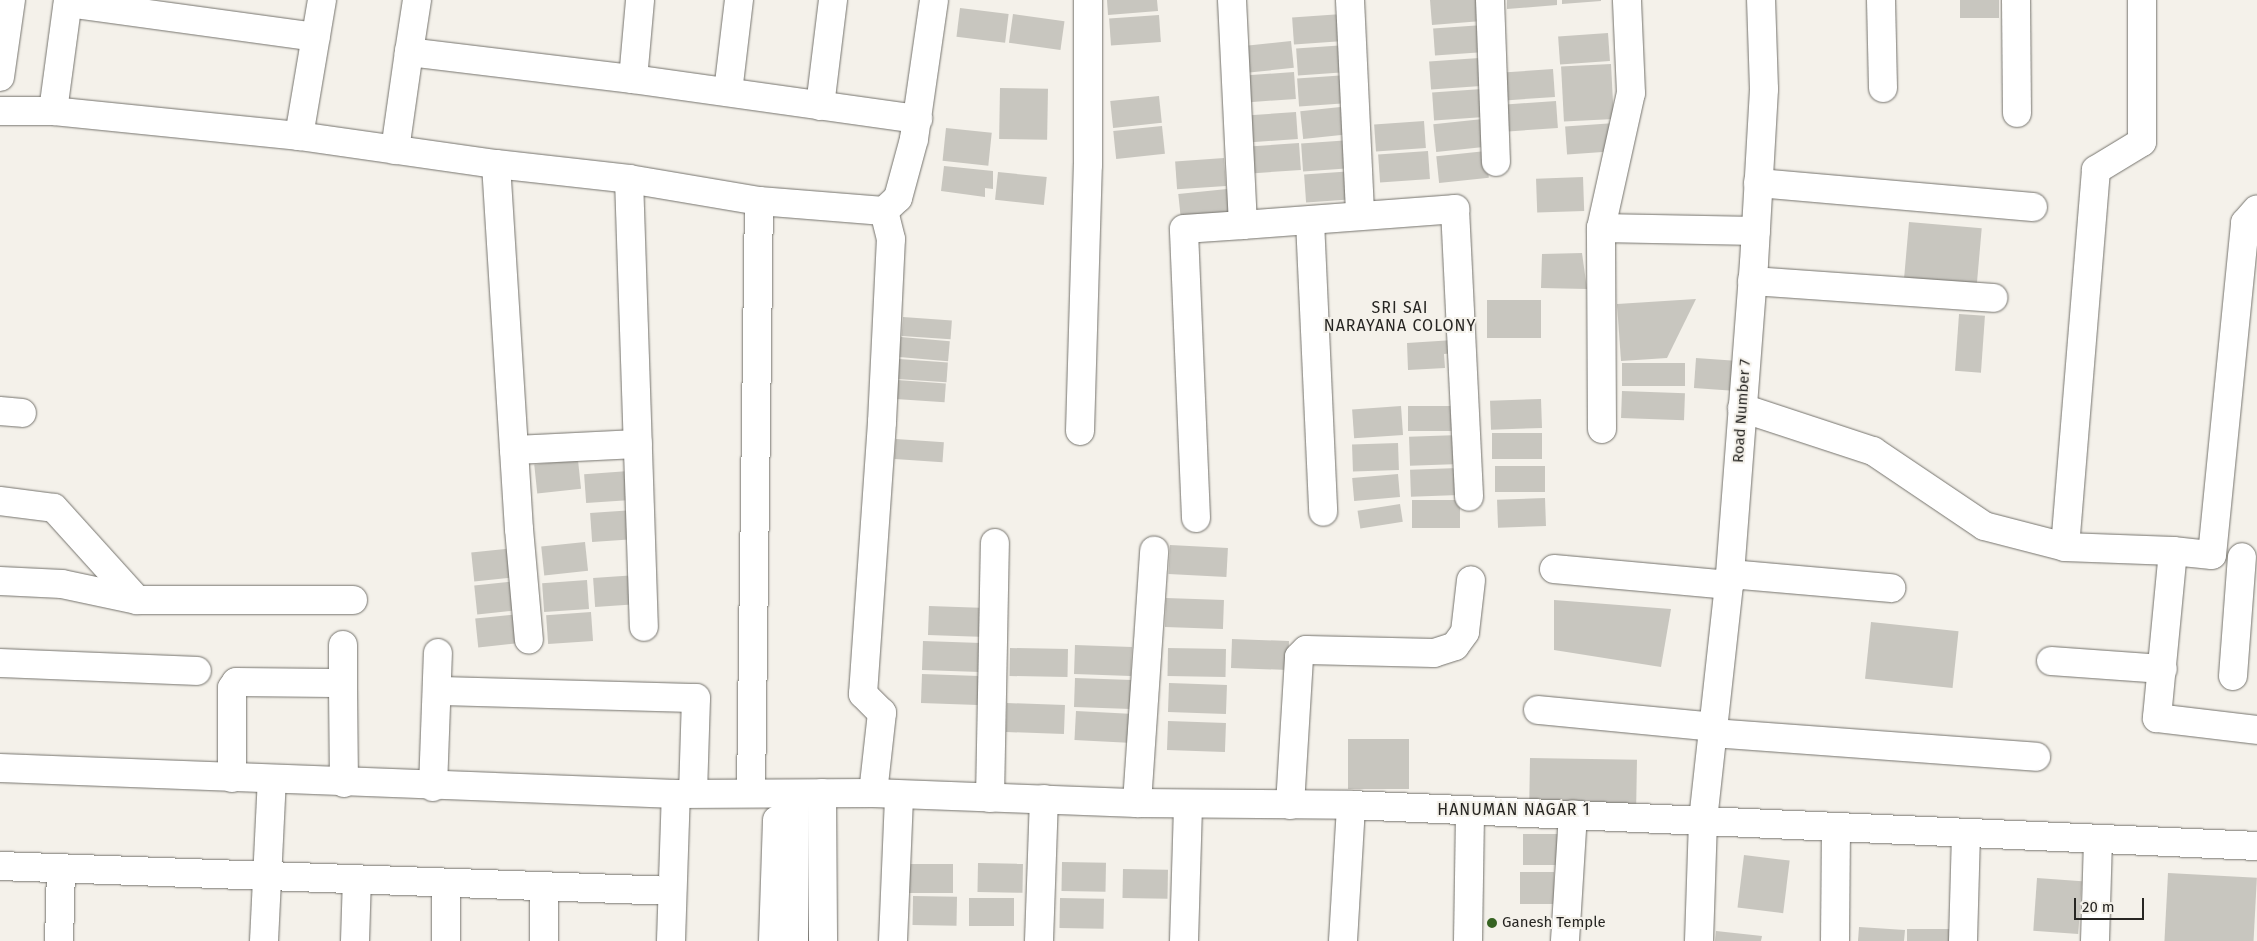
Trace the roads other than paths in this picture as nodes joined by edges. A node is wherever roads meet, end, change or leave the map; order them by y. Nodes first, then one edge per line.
1 (11, 0) edge
2 (322, 0) edge
3 (417, 0) edge
4 (640, 0) edge
5 (739, 0) edge
6 (833, 0) edge
7 (934, 0) edge
8 (1088, 0) edge
9 (1232, 0) edge
10 (1350, 0) edge
11 (1490, 0) edge
12 (1626, 0) edge
13 (1761, 0) edge
14 (1881, 0) edge
15 (2016, 0) edge
16 (2142, 0) edge
17 (68, 1) edge
18 (316, 37) junction
19 (409, 52) junction
20 (0, 77) edge
21 (633, 79) junction
22 (1883, 88) dead end
23 (728, 92) junction
24 (820, 106) junction
25 (0, 111) edge
26 (53, 111) junction
27 (2017, 113) dead end
28 (918, 120) junction
29 (299, 136) junction
30 (395, 150) junction
31 (1496, 162) dead end
32 (496, 164) junction
33 (629, 179) junction
34 (1758, 183) junction
35 (760, 201) junction
36 (2033, 207) dead end
37 (2257, 209) edge
38 (884, 211) junction
39 (1360, 214) junction
40 (1310, 221) junction
41 (1243, 225) junction
42 (1601, 228) junction
43 (1756, 231) junction
44 (1752, 281) junction
45 (1993, 298) dead end
46 (1742, 408) junction
47 (1602, 429) dead end
48 (1080, 431) dead end
49 (638, 444) junction
50 (514, 450) junction
51 (1469, 497) dead end
52 (0, 500) edge
53 (1323, 512) dead end
54 (1196, 518) dead end
55 (995, 542) dead end
56 (2065, 547) junction
57 (1154, 551) dead end
58 (2172, 551) junction
59 (2212, 555) junction
60 (2250, 557) edge
61 (1554, 569) dead end
62 (1729, 579) junction
63 (1471, 580) dead end
64 (0, 581) edge
65 (1891, 588) dead end
66 (137, 600) junction
67 (353, 600) dead end
68 (644, 627) dead end
69 (529, 640) dead end
70 (343, 645) dead end
71 (438, 653) dead end
72 (2051, 661) dead end
73 (0, 663) edge
74 (2163, 669) junction
75 (197, 671) dead end
76 (2234, 676) dead end
77 (342, 688) junction
78 (438, 691) junction
79 (1538, 710) dead end
80 (1713, 730) junction
81 (2257, 730) edge
82 (2036, 757) dead end
83 (0, 768) edge
84 (232, 778) junction
85 (272, 780) junction
86 (344, 783) junction
87 (433, 787) junction
88 (685, 793) junction
89 (822, 793) junction
90 (775, 794) junction
91 (886, 794) junction
92 (990, 798) junction
93 (1044, 799) junction
94 (1137, 803) junction
95 (1188, 804) junction
96 (1290, 805) junction
97 (1351, 805) junction
98 (1470, 811) junction
99 (1573, 814) junction
100 (1704, 820) junction
101 (1836, 827) junction
102 (1966, 833) junction
103 (2098, 840) junction
104 (2257, 846) edge
105 (0, 866) edge
106 (61, 869) junction
107 (266, 876) junction
108 (357, 880) junction
109 (446, 883) junction
110 (544, 887) junction
111 (672, 891) junction
112 (59, 941) edge
113 (264, 941) edge
114 (355, 941) edge
115 (446, 941) edge
116 (544, 941) edge
117 (671, 941) edge
118 (773, 941) edge
119 (794, 941) edge
120 (823, 941) edge
121 (893, 941) edge
122 (1038, 941) edge
123 (1184, 941) edge
124 (1343, 941) edge
125 (1468, 941) edge
126 (1565, 941) edge
127 (1699, 941) edge
128 (1835, 941) edge
129 (1963, 941) edge
130 (2095, 941) edge

1 - 20 street
2 - 18 street
3 - 19 street
4 - 21 street
5 - 23 street
6 - 24 street
7 - 28 street
8 - 48 street
9 - 41 street
10 - 39 street
11 - 31 street
12 - 42 street
13 - 34 street, Road Number 7
14 - 22 street
15 - 27 street
16 - 56 street
17 - 18 street
17 - 26 street
18 - 29 street
19 - 21 street
19 - 30 street
21 - 23 street
23 - 24 street
24 - 28 street
25 - 26 street
26 - 29 street
28 - 38 street
29 - 30 street
30 - 32 street
32 - 33 street
32 - 50 street
33 - 35 street
33 - 49 street
34 - 36 street
34 - 43 street, Road Number 7
35 - 38 street
35 - 90 street
37 - 59 street
38 - 91 street
39 - 40 street
39 - 51 street
40 - 41 street
40 - 53 street
41 - 54 street
42 - 43 street
42 - 47 street
43 - 44 street, Road Number 7
44 - 45 street
44 - 46 street, Road Number 7
46 - 56 street
46 - 62 street, Road Number 7
49 - 50 street
49 - 68 street
50 - 69 street
52 - 66 street
55 - 92 street
56 - 58 street
57 - 94 street
58 - 59 street
58 - 74 street
59 - 60 street
60 - 76 street
61 - 62 street
62 - 65 street
62 - 80 street, Road Number 7
63 - 96 street
64 - 66 street
66 - 67 street
70 - 77 street
71 - 78 street
72 - 74 street
73 - 75 street
74 - 81 street
77 - 84 street
77 - 86 street
78 - 87 street
78 - 88 street
79 - 80 street
80 - 82 street
80 - 100 street, Road Number 7
83 - 84 street
84 - 85 street
85 - 86 street
85 - 107 street
86 - 87 street
87 - 88 street
88 - 90 street
88 - 111 street
89 - 90 street
89 - 91 street
89 - 120 street
90 - 118 street
90 - 119 street
91 - 92 street
91 - 121 street
92 - 93 street
93 - 94 street
93 - 122 street
94 - 95 street
95 - 96 street
95 - 123 street
96 - 97 street
97 - 98 street
97 - 124 street
98 - 99 street
98 - 125 street
99 - 100 street
99 - 126 street
100 - 101 street
100 - 127 street, Road Number 7
101 - 102 street
101 - 128 street
102 - 103 street
102 - 129 street
103 - 104 street
103 - 130 street
105 - 106 street
106 - 107 street
106 - 112 street
107 - 108 street
107 - 113 street
108 - 109 street
108 - 114 street
109 - 110 street
109 - 115 street
110 - 111 street
110 - 116 street
111 - 117 street

